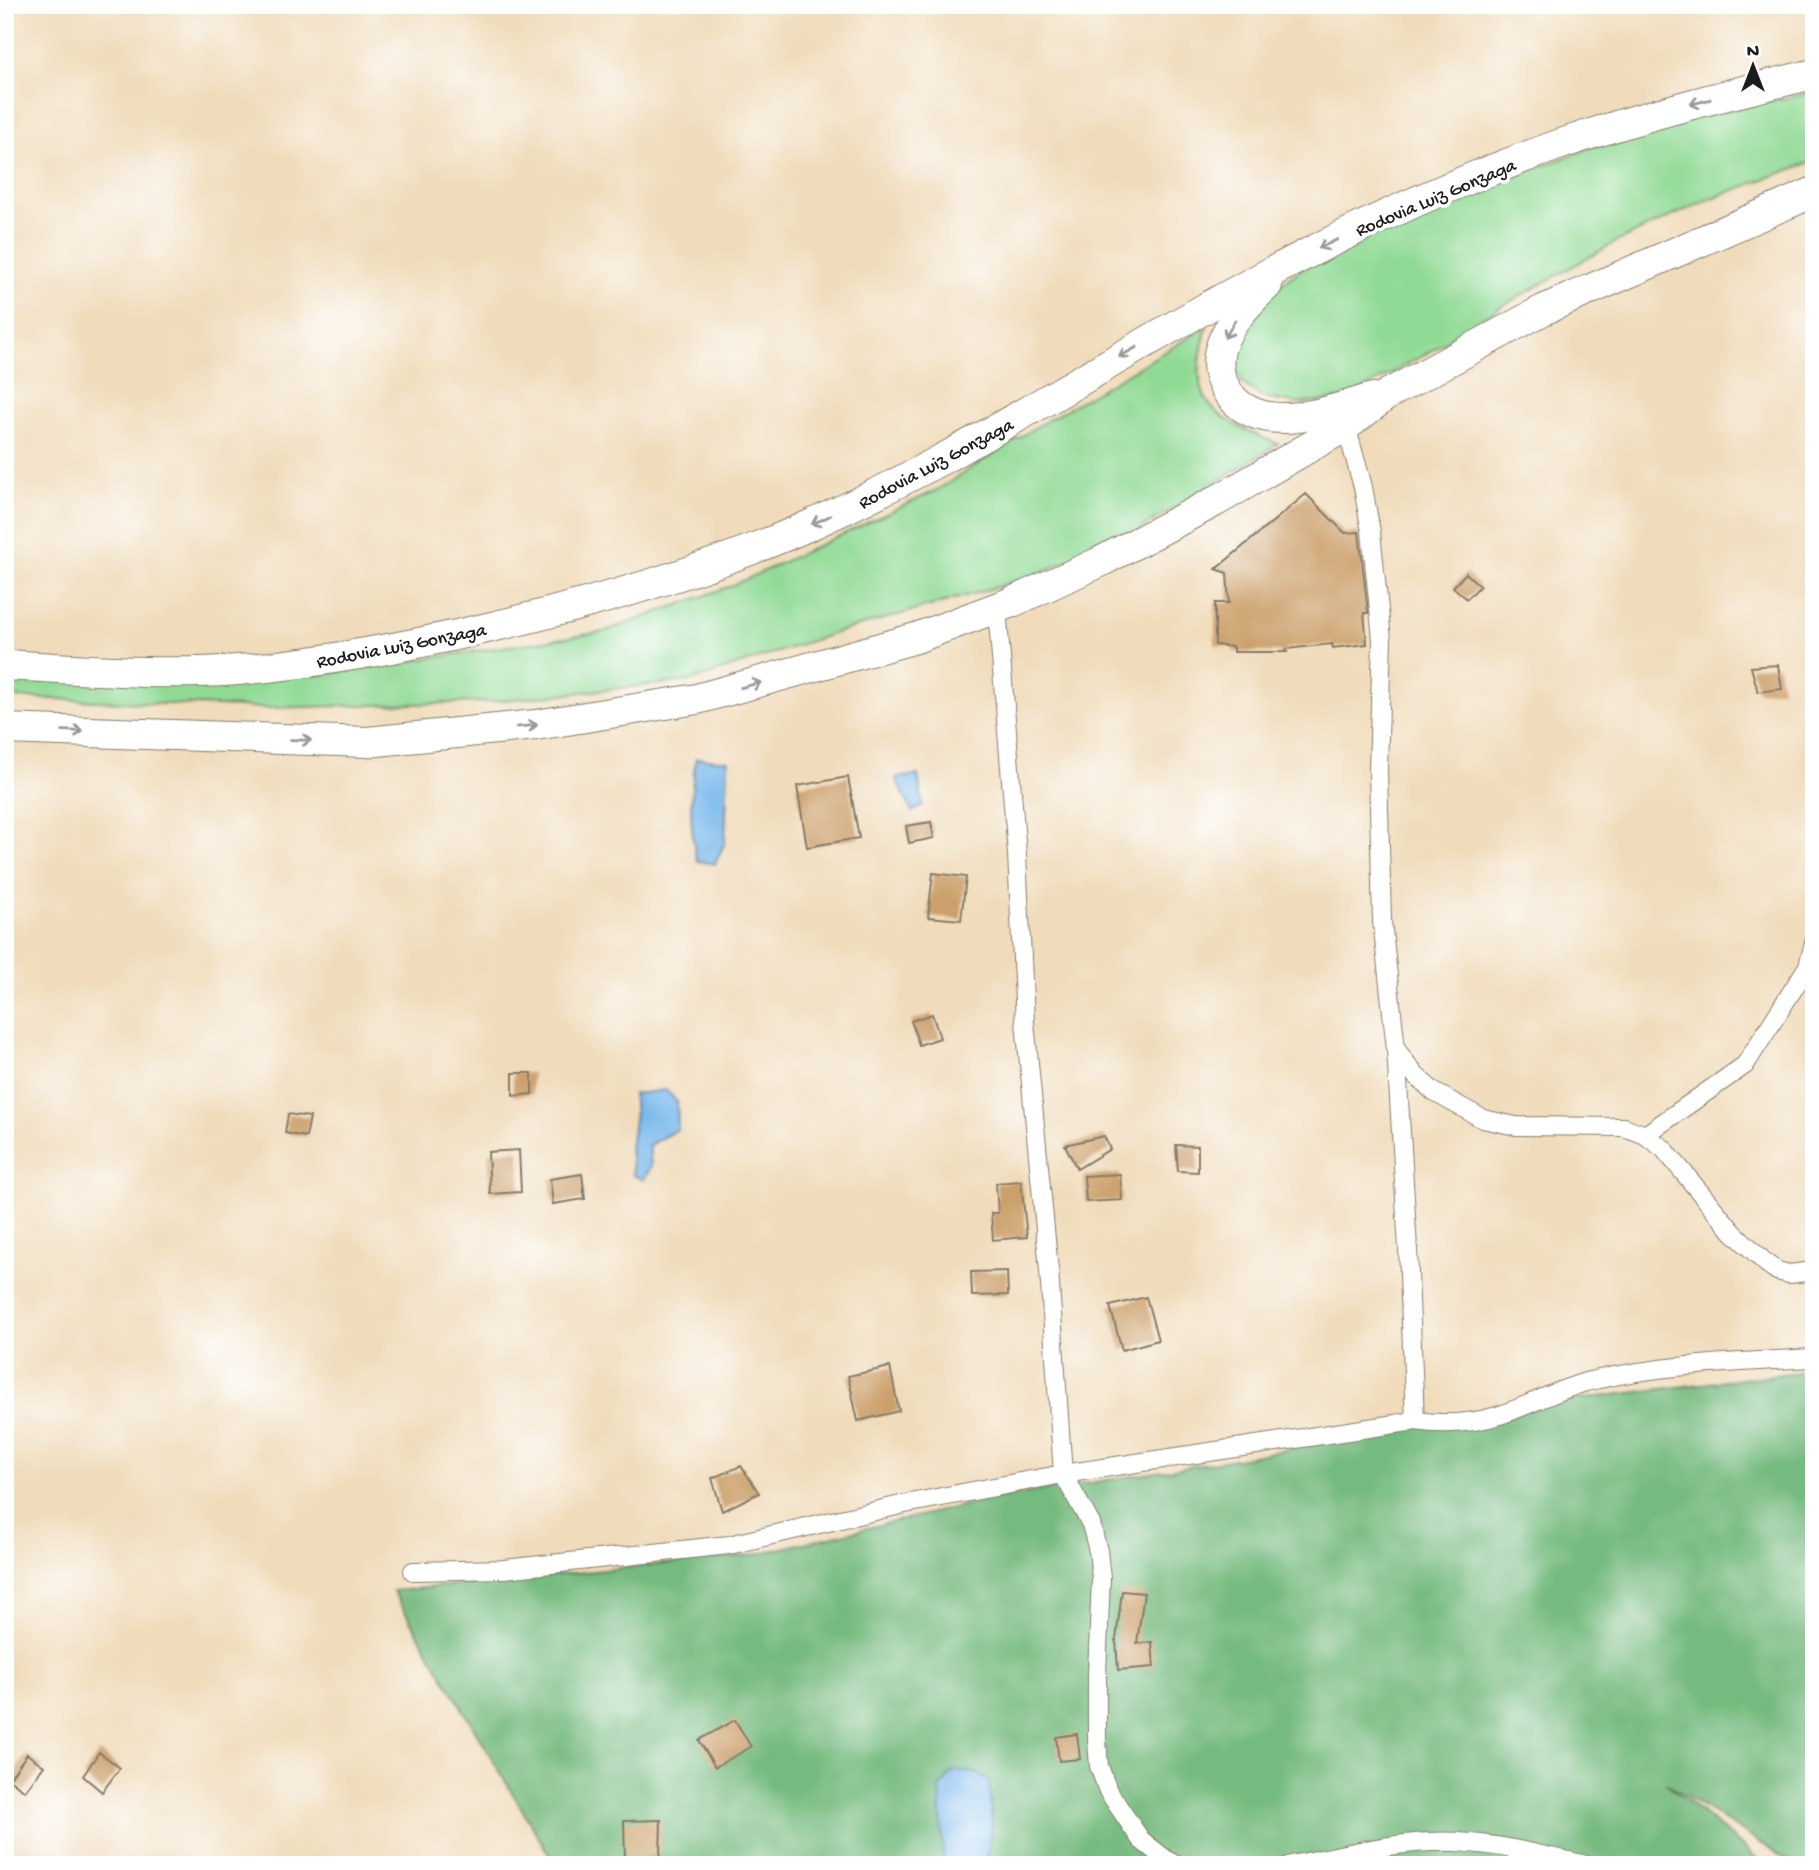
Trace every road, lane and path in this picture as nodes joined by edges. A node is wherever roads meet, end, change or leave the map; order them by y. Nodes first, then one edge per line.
1 (1814, 74) edge
2 (1814, 192) edge
3 (1293, 261) junction
4 (1388, 394) junction
5 (1346, 426) junction
6 (997, 608) junction
7 (5, 665) edge
8 (5, 729) edge
9 (1814, 943) edge
10 (1396, 1049) junction
11 (1645, 1135) junction
12 (1814, 1271) edge
13 (1814, 1358) edge
14 (1415, 1421) junction
15 (1063, 1474) junction
16 (413, 1571) dead end
17 (1176, 1865) edge
18 (1291, 1865) edge
19 (1586, 1865) edge

1 -> 3 highway, Rodovia Luiz Gonzaga
2 - 4 highway
3 -> 4 highway
3 -> 7 highway, Rodovia Luiz Gonzaga
4 - 5 highway
5 - 6 highway
5 - 10 street
8 -> 6 highway
6 - 15 street
9 - 11 street
10 - 11 street
10 - 14 street
11 - 12 street
13 - 14 street
14 - 15 street
15 - 16 street
15 - 17 street
18 - 19 street

